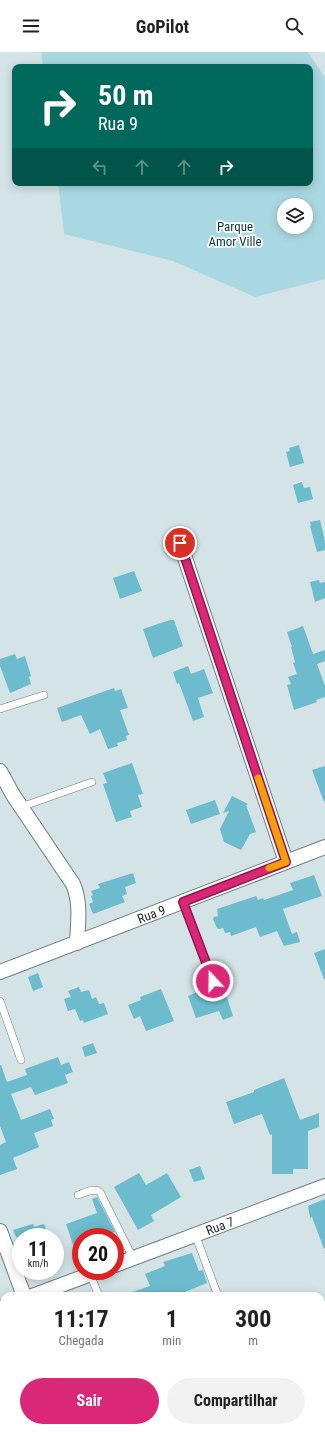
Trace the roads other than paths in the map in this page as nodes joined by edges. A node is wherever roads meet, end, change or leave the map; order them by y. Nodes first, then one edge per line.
1 (180, 543) dead end
2 (44, 695) dead end
3 (0, 709) edge
4 (0, 771) edge
5 (92, 782) dead end
6 (21, 807) junction
7 (325, 847) edge
8 (286, 862) junction
9 (183, 902) junction
10 (77, 943) junction
11 (0, 972) edge
12 (213, 981) dead end
13 (0, 1001) edge
14 (21, 1060) dead end
15 (325, 1186) edge
16 (78, 1195) dead end
17 (0, 1231) edge
18 (195, 1234) junction
19 (133, 1258) junction
20 (124, 1262) edge
21 (76, 1280) edge
22 (96, 1280) edge
23 (23, 1292) edge
24 (43, 1292) edge
25 (98, 1292) edge
26 (217, 1292) edge

1 - 8 street
2 - 3 lane
4 - 6 street
5 - 6 lane
6 - 10 street
7 - 8 street, Rua 9
8 - 9 street, Rua 9
9 - 10 street, Rua 9
9 - 12 lane
10 - 11 street, Rua 9
13 - 14 lane
15 - 18 street, Rua 7
16 - 19 lane
17 - 23 street
18 - 19 street, Rua 7
18 - 26 lane
19 - 20 street, Rua 7
21 - 24 street
22 - 25 lane

